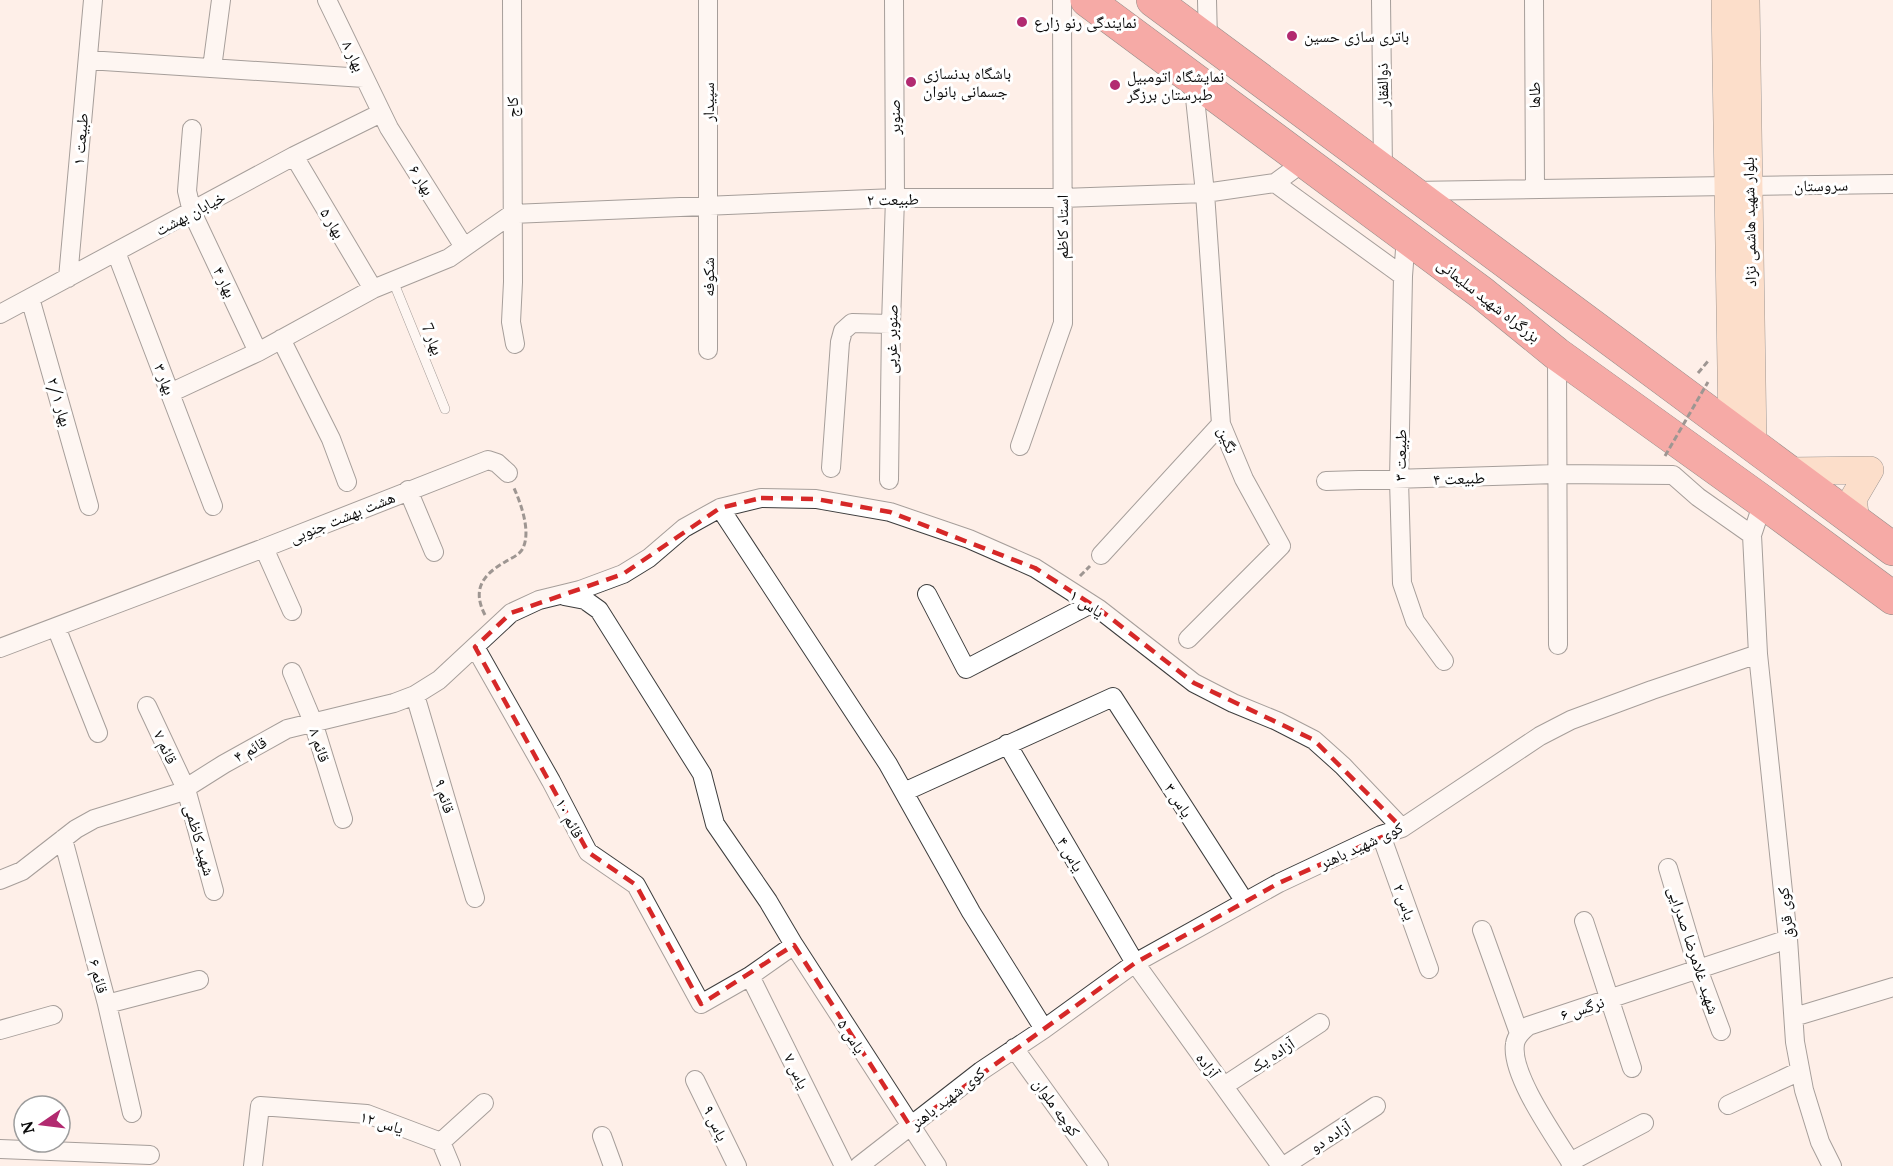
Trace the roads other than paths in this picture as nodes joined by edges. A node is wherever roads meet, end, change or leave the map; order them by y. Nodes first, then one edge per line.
1 (93, 0) edge
2 (221, 0) edge
3 (327, 0) edge
4 (512, 0) edge
5 (708, 0) edge
6 (894, 0) edge
7 (1062, 0) edge
8 (1087, 0) edge
9 (1153, 0) edge
10 (1207, 0) edge
11 (1381, 0) edge
12 (1534, 0) edge
13 (1725, 0) edge
14 (1746, 0) edge
15 (1208, 40) junction
16 (88, 60) junction
17 (212, 68) junction
18 (364, 78) junction
19 (1193, 79) junction
20 (381, 113) junction
21 (192, 129) dead end
22 (294, 156) junction
23 (1305, 161) junction
24 (1383, 170) junction
25 (1275, 183) junction
26 (1893, 184) edge
27 (1738, 186) junction
28 (1535, 189) junction
29 (1411, 191) junction
30 (1205, 193) junction
31 (895, 198) junction
32 (1062, 198) junction
33 (708, 205) junction
34 (192, 212) junction
35 (512, 213) junction
36 (1406, 237) junction
37 (464, 247) junction
38 (116, 252) junction
39 (1404, 276) junction
40 (68, 278) junction
41 (393, 281) junction
42 (373, 289) junction
43 (30, 298) junction
44 (0, 314) edge
45 (891, 324) junction
46 (281, 339) junction
47 (515, 344) dead end
48 (708, 350) dead end
49 (258, 352) junction
50 (1557, 354) junction
51 (170, 393) junction
52 (445, 409) dead end
53 (1221, 424) junction
54 (1742, 437) junction
55 (1020, 446) dead end
56 (831, 468) dead end
57 (1881, 470) edge
58 (1788, 471) junction
59 (508, 473) road end
60 (1556, 474) junction
61 (889, 480) dead end
62 (1399, 480) junction
63 (1326, 481) dead end
64 (347, 482) dead end
65 (408, 490) junction
66 (1764, 502) junction
67 (89, 506) dead end
68 (213, 506) dead end
69 (720, 508) junction
70 (1856, 521) junction
71 (1752, 535) junction
72 (264, 548) junction
73 (1893, 549) edge
74 (434, 552) dead end
75 (1101, 555) road end
76 (927, 594) dead end
77 (560, 595) junction
78 (1893, 598) edge
79 (1091, 604) junction
80 (292, 611) dead end
81 (56, 627) junction
82 (1188, 639) dead end
83 (1558, 645) dead end
84 (475, 646) junction
85 (0, 648) edge
86 (1758, 654) junction
87 (1444, 661) dead end
88 (291, 672) dead end
89 (415, 695) junction
90 (147, 706) dead end
91 (313, 722) junction
92 (98, 733) dead end
93 (1007, 744) junction
94 (186, 789) junction
95 (904, 792) junction
96 (344, 819) dead end
97 (1402, 828) junction
98 (1381, 835) junction
99 (63, 839) junction
100 (1668, 868) dead end
101 (0, 880) edge
102 (214, 891) dead end
103 (475, 898) dead end
104 (1245, 902) junction
105 (1584, 921) dead end
106 (1482, 930) dead end
107 (1788, 939) junction
108 (794, 945) junction
109 (1135, 963) junction
110 (1429, 969) dead end
111 (1698, 969) junction
112 (750, 976) junction
113 (199, 980) dead end
114 (1893, 987) edge
115 (1611, 999) junction
116 (107, 1004) junction
117 (53, 1015) dead end
118 (1794, 1017) junction
119 (1320, 1023) dead end
120 (1044, 1029) junction
121 (0, 1030) edge
122 (1721, 1031) dead end
123 (1519, 1034) junction
124 (1014, 1048) junction
125 (1632, 1068) dead end
126 (1800, 1071) junction
127 (695, 1080) dead end
128 (1224, 1086) junction
129 (484, 1102) dead end
130 (1728, 1105) dead end
131 (1376, 1106) dead end
132 (132, 1113) dead end
133 (1644, 1123) dead end
134 (910, 1126) junction
135 (602, 1136) dead end
136 (441, 1142) junction
137 (0, 1149) edge
138 (150, 1155) dead end
139 (1572, 1164) edge
140 (253, 1166) edge
141 (451, 1166) edge
142 (613, 1166) edge
143 (737, 1166) edge
144 (844, 1166) edge
145 (859, 1166) edge
146 (937, 1166) edge
147 (1099, 1166) edge
148 (1283, 1166) edge
149 (1832, 1166) edge

1 - 16 street, طبیعت ۱
2 - 17 street
3 - 18 street, بهار ۸
4 - 35 street, کاج
5 - 33 street, سپیدار
6 - 31 street, صنوبر
7 - 32 street, استاد کاظم
8 - 19 highway, بزرگراه شهید سلیمانی
9 - 15 highway
10 - 15 street
11 - 24 street, ذوالفقار
12 - 28 street, طاها
13 - 27 main road, بلوار شهید هاشمی نژاد
14 - 27 main road, بلوار شهید هاشمی نژاد
15 - 24 highway
16 - 17 street
16 - 40 street, طبیعت ۱
17 - 18 street
18 - 20 street, بهار ۸
19 - 23 highway, بزرگراه شهید سلیمانی
19 - 30 street, نگین
20 - 22 street, خیابان بهشت
20 - 37 street, بهار ۶
21 - 34 street, بهار ۴
22 - 34 street, خیابان بهشت
22 - 42 street, بهار ۵
23 - 25 street
23 - 36 highway, بزرگراه شهید سلیمانی
24 - 29 highway
25 - 30 street, طبیعت ۲
25 - 39 street
26 - 27 street, سروستان
27 - 28 street, سروستان
27 - 54 main road, بلوار شهید هاشمی نژاد
28 - 29 street, سروستان
29 - 54 highway
30 - 32 street, طبیعت ۲
30 - 53 street, نگین
31 - 32 street, طبیعت ۲
31 - 33 street, طبیعت ۲
31 - 45 street, صنوبر غربی
32 - 55 street, استاد کاظم
33 - 35 street, طبیعت ۲
33 - 48 street, شکوفه
34 - 38 street, خیابان بهشت
34 - 49 street, بهار ۴
35 - 37 street
35 - 47 street, کاج
36 - 39 street, طبیعت ٣
36 - 50 highway, بزرگراه شهید سلیمانی
37 - 41 street
38 - 40 street, خیابان بهشت
38 - 51 street, بهار ۳
39 - 62 street, طبیعت ٣
40 - 43 street, خیابان بهشت
41 - 42 street
41 - 52 lane, بهار 7
42 - 46 street
43 - 44 street, خیابان بهشت
43 - 67 street, بهار ۲/۱
45 - 56 street
45 - 61 street, صنوبر غربی
46 - 49 street
46 - 64 street
49 - 51 street
50 - 60 street
50 - 66 highway, بزرگراه شهید سلیمانی
51 - 68 street, بهار ۳
53 - 75 street
53 - 82 street, نگین
54 - 58 highway
57 - 58 main road
57 - 70 main road
58 - 70 highway
59 - 65 street, هشت بهشت جنوبی
60 - 62 street, طبیعت ۴
60 - 71 street, طبیعت ۴
60 - 83 street
62 - 63 street, طبیعت ۴
62 - 87 street, طبیعت ٣
65 - 72 street, هشت بهشت جنوبی
65 - 74 street
66 - 71 street
66 - 78 highway, بزرگراه شهید سلیمانی
69 - 77 street, یاس ۱
69 - 79 street, یاس ۱
69 - 95 street
70 - 73 highway
71 - 86 street
72 - 80 street
72 - 81 street, هشت بهشت جنوبی
76 - 79 street
77 - 84 street, قائم ۴
77 - 108 street, یاس ۵
79 - 97 street, یاس ۱
81 - 85 street, هشت بهشت جنوبی
81 - 92 street
84 - 89 street, قائم ۴
84 - 112 street, قائم ۱۰
86 - 97 street, کوی شهید باهنر
86 - 107 street, کوی قرق
88 - 91 street, قائم ۸
89 - 91 street, قائم ۴
89 - 103 street, قائم ۹
90 - 94 street, قائم ۷
91 - 94 street, قائم ۴
91 - 96 street, قائم ۸
93 - 95 street
93 - 104 street, یاس ۳
93 - 109 street, یاس ۴
94 - 99 street, قائم ۴
94 - 102 street, شهید کاظمی
95 - 120 street
97 - 98 street, کوی شهید باهنر
98 - 104 street, کوی شهید باهنر
98 - 110 street, یاس ۲
99 - 101 street, قائم ۴
99 - 116 street, قائم ۶
100 - 111 street, شهید غلامرضا صدرایی
104 - 109 street, کوی شهید باهنر
105 - 115 street
106 - 123 street
107 - 111 street, نرگس ۶
107 - 118 street, کوی قرق
108 - 112 street
108 - 134 street, یاس ۵
109 - 120 street, کوی شهید باهنر
109 - 128 street, آزاده
111 - 115 street, نرگس ۶
111 - 122 street, شهید غلامرضا صدرایی
112 - 144 street, یاس ۷
113 - 116 street
114 - 118 street
115 - 123 street, نرگس ۶
115 - 125 street
116 - 132 street, قائم ۶
117 - 121 street
118 - 126 street, کوی قرق
119 - 128 street, آزاده یک
120 - 124 street, کوی شهید باهنر
123 - 139 street
124 - 134 street, کوی شهید باهنر
124 - 147 street, کوچه ملوان
126 - 130 street
126 - 149 street, کوی قرق
127 - 143 street, یاس ۹
128 - 148 street, آزاده
129 - 136 street
131 - 148 street, آزاده دو
133 - 139 street
134 - 145 street, کوی شهید باهنر
134 - 146 street, یاس ۵
135 - 142 street
136 - 140 street, یاس ۱۲
136 - 141 street
137 - 138 street

